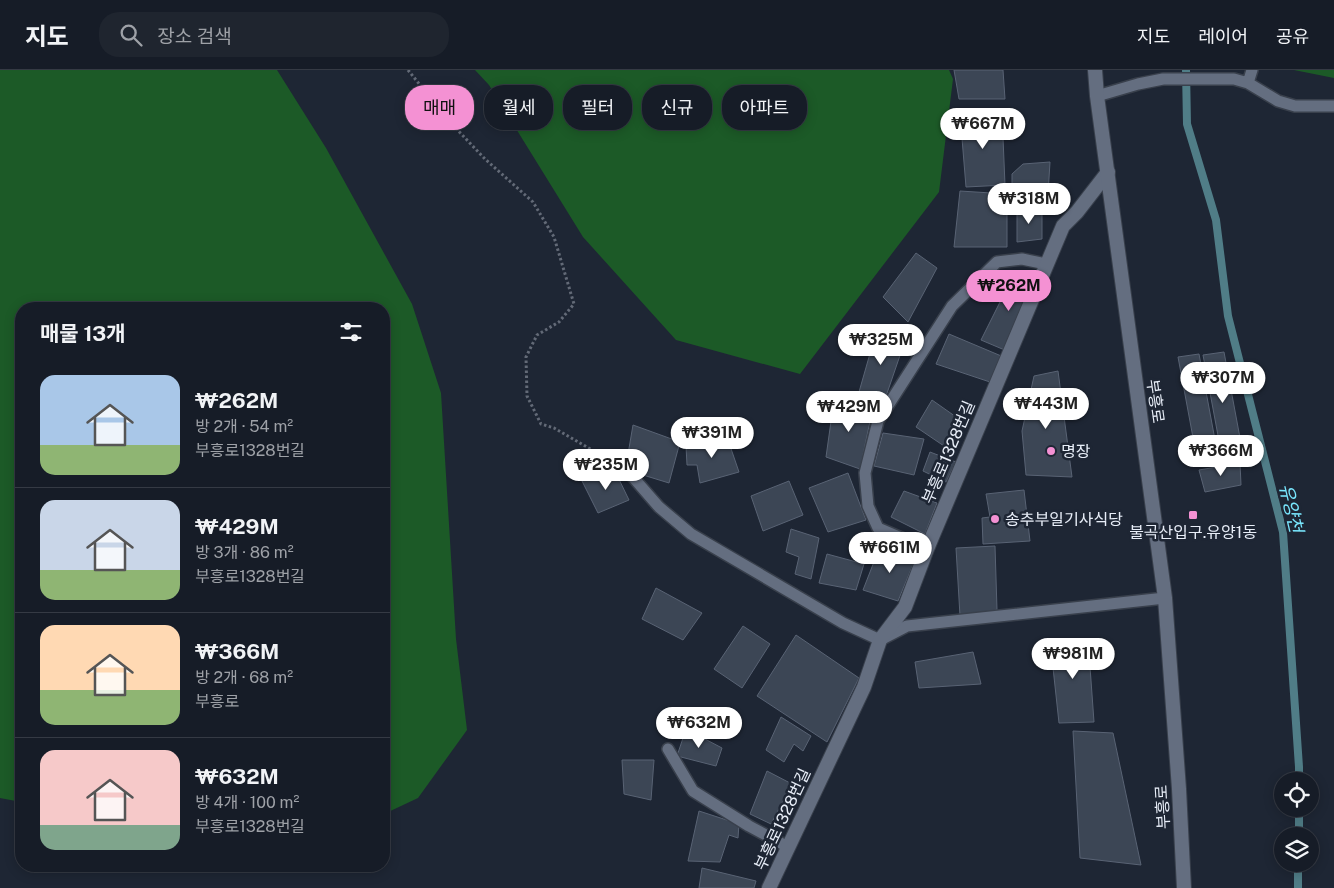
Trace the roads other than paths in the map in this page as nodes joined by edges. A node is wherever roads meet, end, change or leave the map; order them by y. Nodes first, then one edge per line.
1 (1095, 70) edge
2 (1252, 70) edge
3 (1248, 84) junction
4 (1097, 96) junction
5 (1334, 106) edge
6 (1108, 172) junction
7 (1046, 264) junction
8 (625, 468) road end
9 (927, 549) junction
10 (1165, 598) junction
11 (880, 640) junction
12 (668, 749) dead end
13 (788, 847) junction
14 (769, 888) edge
15 (1184, 888) edge

1 - 4 main road, 부흥로
2 - 3 lane
3 - 4 lane
3 - 5 lane
4 - 6 main road, 부흥로
6 - 7 main road, 부흥로1328번길
6 - 10 main road, 부흥로
7 - 9 main road, 부흥로1328번길
7 - 9 lane
8 - 11 lane
9 - 11 main road, 부흥로1328번길
10 - 11 lane
10 - 15 main road, 부흥로
11 - 13 main road, 부흥로1328번길
12 - 13 lane
13 - 14 main road, 부흥로1328번길

